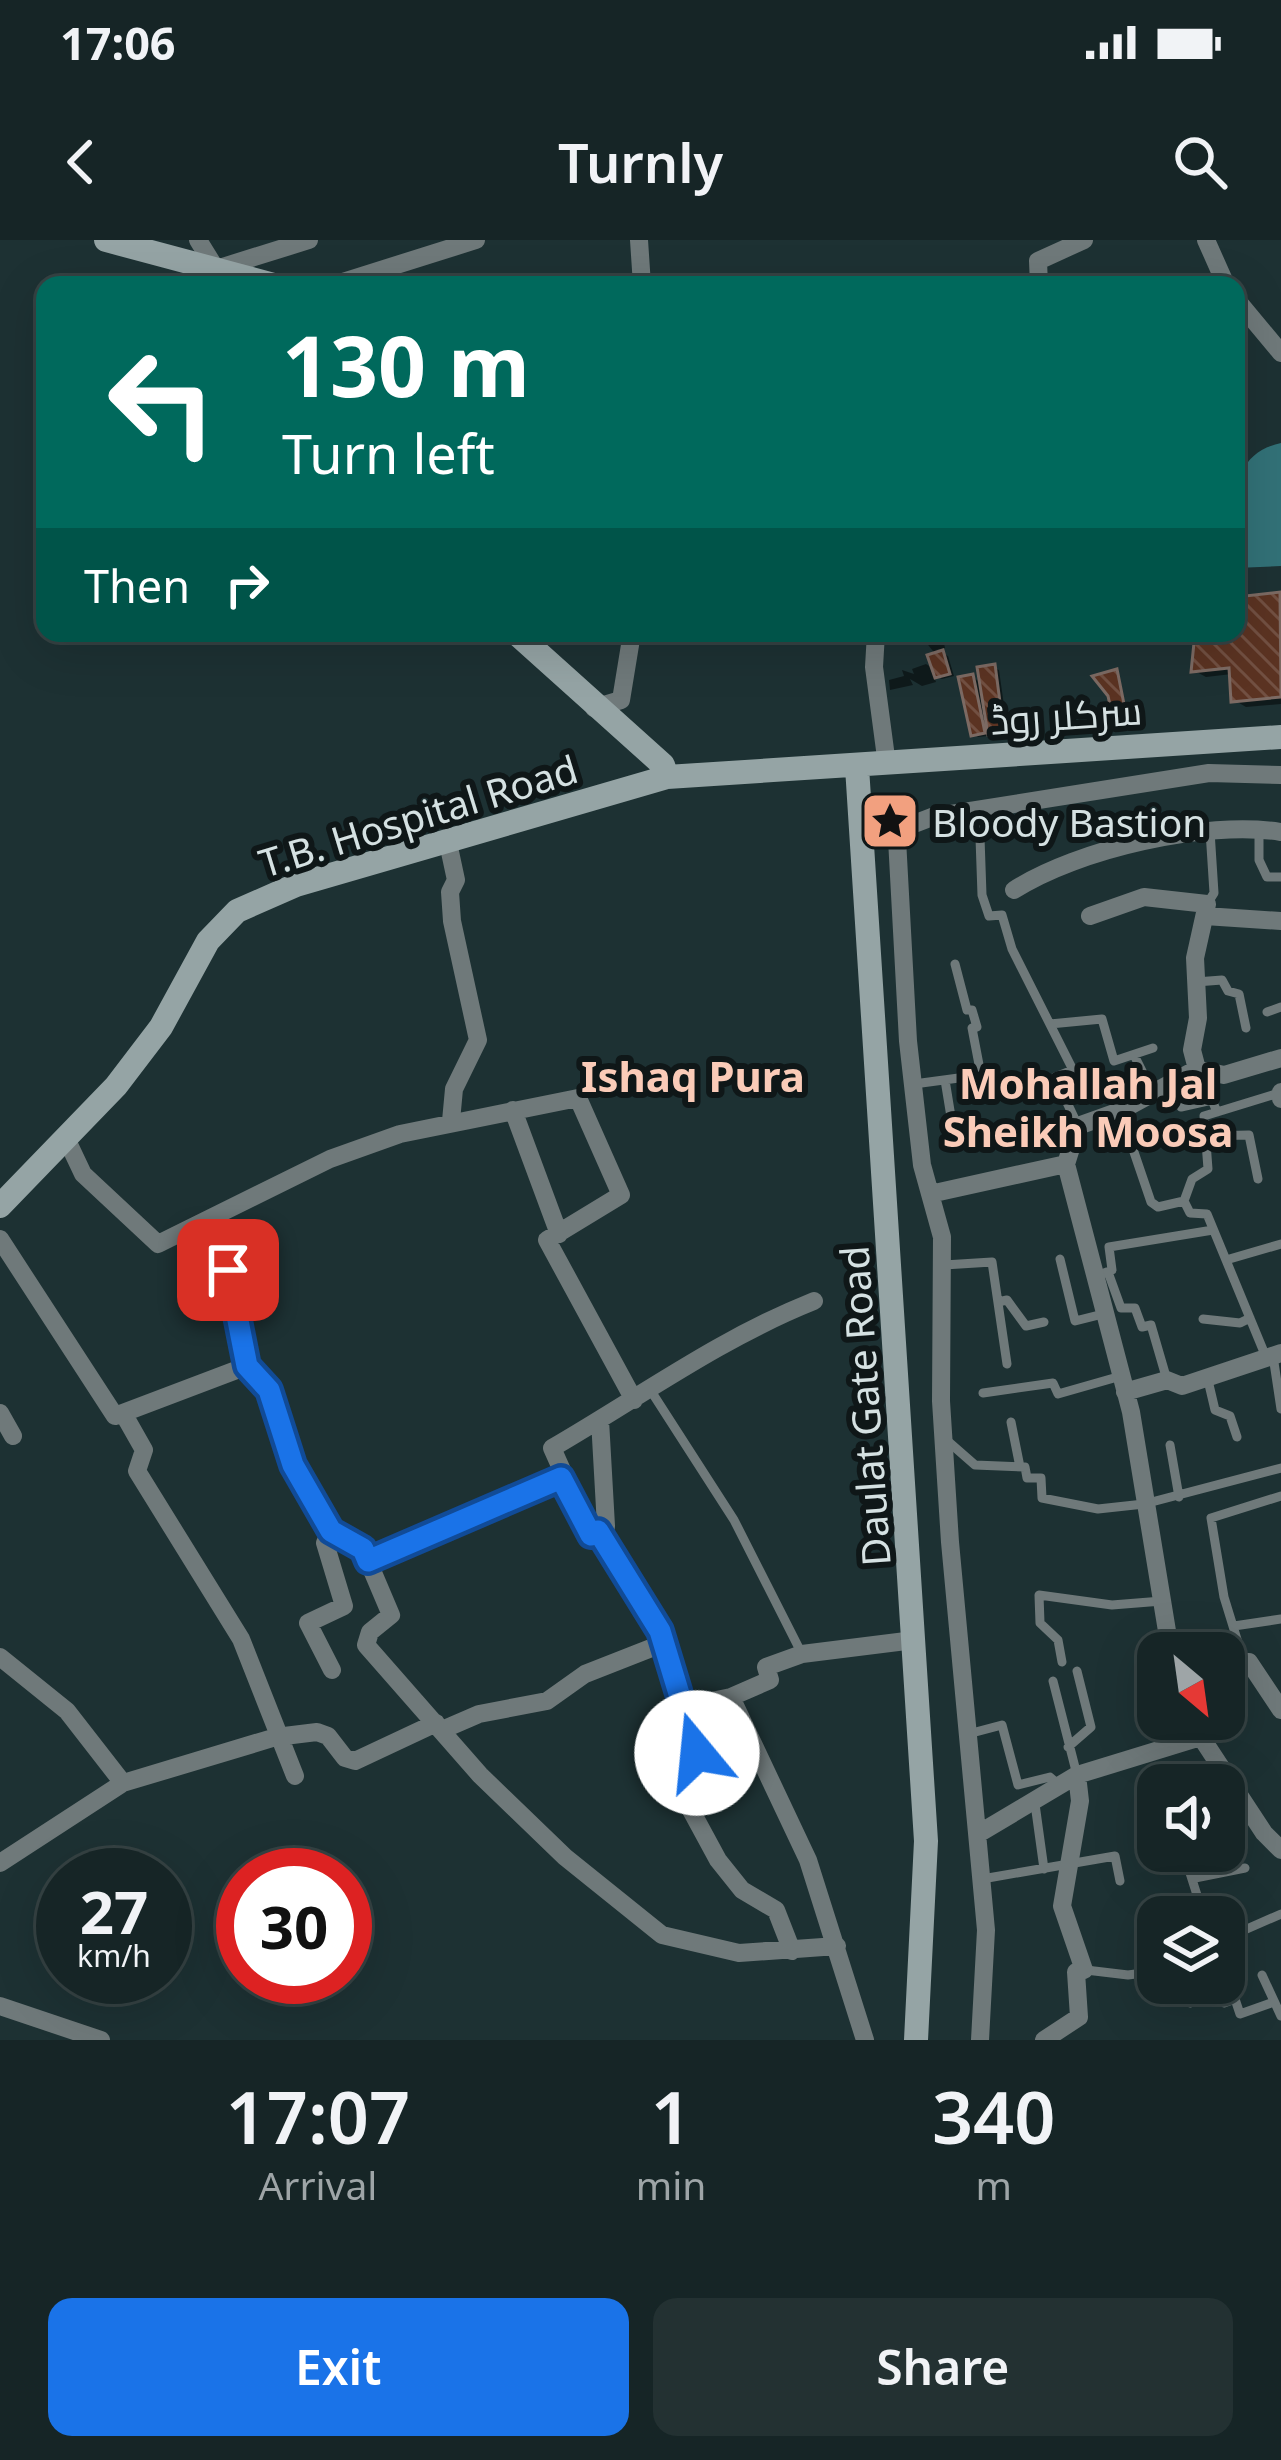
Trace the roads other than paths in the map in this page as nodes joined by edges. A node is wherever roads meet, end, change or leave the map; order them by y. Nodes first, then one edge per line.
1 (106, 240) edge
2 (198, 240) edge
3 (309, 240) edge
4 (476, 240) edge
5 (639, 240) edge
6 (1084, 240) edge
7 (1206, 240) edge
8 (216, 269) junction
9 (241, 276) edge
10 (361, 276) edge
11 (641, 276) edge
12 (1039, 276) edge
13 (1222, 276) edge
14 (1245, 310) edge
15 (1281, 352) edge
16 (524, 642) edge
17 (631, 642) edge
18 (875, 642) edge
19 (594, 708) junction
20 (1281, 737) edge
21 (887, 765) junction
22 (856, 767) junction
23 (1281, 775) edge
24 (667, 777) junction
25 (979, 809) junction
26 (1259, 828) junction
27 (1210, 831) junction
28 (1281, 832) edge
29 (447, 838) junction
30 (1281, 877) edge
31 (1014, 890) dead end
32 (1206, 910) junction
33 (1090, 916) dead end
34 (1281, 921) edge
35 (955, 964) dead end
36 (1196, 982) junction
37 (1281, 1007) edge
38 (1268, 1012) dead end
39 (1050, 1024) junction
40 (1246, 1028) dead end
41 (1153, 1048) dead end
42 (1135, 1057) junction
43 (1281, 1058) edge
44 (1197, 1069) junction
45 (981, 1076) junction
46 (945, 1080) junction
47 (1058, 1083) junction
48 (913, 1084) junction
49 (1156, 1091) junction
50 (1280, 1095) edge
51 (513, 1110) junction
52 (1120, 1111) junction
53 (1216, 1112) junction
54 (451, 1120) junction
55 (1078, 1126) junction
56 (953, 1130) dead end
57 (64, 1136) junction
58 (1206, 1136) junction
59 (1066, 1164) junction
60 (1258, 1179) dead end
61 (930, 1194) junction
62 (1184, 1201) junction
63 (0, 1206) edge
64 (206, 1224) junction
65 (1214, 1229) junction
66 (559, 1234) junction
67 (0, 1239) edge
68 (1281, 1244) edge
69 (1060, 1259) dead end
70 (1226, 1260) junction
71 (943, 1265) junction
72 (1101, 1274) junction
73 (814, 1301) dead end
74 (998, 1302) junction
75 (1103, 1314) junction
76 (1250, 1318) junction
77 (1203, 1319) dead end
78 (1044, 1322) dead end
79 (1273, 1355) edge
80 (1007, 1364) dead end
81 (247, 1366) junction
82 (1207, 1376) junction
83 (1167, 1380) junction
84 (1123, 1384) junction
85 (983, 1393) dead end
86 (642, 1396) junction
87 (1281, 1409) edge
88 (0, 1413) edge
89 (123, 1414) junction
90 (600, 1420) junction
91 (1011, 1422) dead end
92 (13, 1436) dead end
93 (944, 1437) junction
94 (1238, 1437) dead end
95 (1170, 1445) dead end
96 (1020, 1467) junction
97 (1281, 1468) edge
98 (561, 1478) junction
99 (1281, 1496) edge
100 (1179, 1497) junction
101 (1144, 1504) junction
102 (331, 1531) junction
103 (598, 1531) junction
104 (368, 1561) junction
105 (1162, 1601) junction
106 (1281, 1619) edge
107 (1234, 1626) junction
108 (1171, 1632) edge
109 (1234, 1632) edge
110 (914, 1640) junction
111 (664, 1642) junction
112 (802, 1654) junction
113 (0, 1657) edge
114 (1062, 1662) dead end
115 (1245, 1662) edge
116 (332, 1670) dead end
117 (1077, 1671) dead end
118 (1052, 1681) dead end
119 (731, 1697) junction
120 (683, 1707) junction
121 (1281, 1710) edge
122 (439, 1726) junction
123 (968, 1734) junction
124 (276, 1737) junction
125 (1168, 1740) edge
126 (1068, 1748) junction
127 (295, 1776) dead end
128 (1068, 1780) junction
129 (122, 1784) junction
130 (1034, 1801) junction
131 (1245, 1805) edge
132 (978, 1834) junction
133 (1281, 1849) edge
134 (0, 1863) edge
135 (1068, 1866) junction
136 (1044, 1870) junction
137 (1192, 1872) edge
138 (1225, 1872) edge
139 (1195, 1878) junction
140 (982, 1880) junction
141 (1120, 1881) dead end
142 (1199, 1896) edge
143 (1281, 1914) edge
144 (1245, 1930) edge
145 (837, 1946) junction
146 (792, 1951) junction
147 (1084, 1970) junction
148 (1137, 1974) edge
149 (1262, 1975) dead end
150 (1271, 2003) junction
151 (1237, 2004) edge
152 (0, 2006) edge
153 (1281, 2016) edge
154 (1079, 2018) junction
155 (1048, 2038) edge
156 (101, 2040) edge
157 (865, 2040) edge
158 (916, 2040) edge
159 (983, 2040) edge
160 (1083, 2040) edge

1 - 8 main road
2 - 8 street
3 - 8 street
4 - 10 street
5 - 11 street
6 - 12 street
7 - 13 street
8 - 9 main road
14 - 15 street
16 - 19 main road
17 - 19 street
18 - 21 street
19 - 24 main road
20 - 21 main road, سرکلر روڈ
21 - 22 main road, سرکلر روڈ
22 - 24 main road, T.B. Hospital Road
22 - 110 main road, Daulat Gate Road
23 - 25 street
24 - 29 main road, T.B. Hospital Road
25 - 39 lane
25 - 48 street
26 - 27 street
26 - 28 street
26 - 30 lane
27 - 31 street
27 - 32 lane
29 - 54 street
29 - 57 main road, T.B. Hospital Road
32 - 33 street
32 - 34 street
32 - 36 street
35 - 45 lane
36 - 40 lane
36 - 44 street
37 - 38 lane
39 - 42 lane
39 - 47 lane
41 - 42 lane
42 - 49 lane
43 - 44 street
44 - 49 street
45 - 46 lane
45 - 47 lane
46 - 48 lane
46 - 56 lane
47 - 55 lane
48 - 61 street
49 - 52 street
49 - 53 lane
50 - 53 lane
51 - 54 street
51 - 66 street
51 - 66 street
52 - 55 street
52 - 62 lane
53 - 58 lane
54 - 64 street
55 - 59 street
57 - 63 main road, T.B. Hospital Road
57 - 64 street
58 - 60 lane
58 - 62 lane
59 - 61 street
59 - 72 street
61 - 71 street
62 - 65 lane
64 - 81 street
65 - 70 lane
65 - 72 lane
66 - 86 street
67 - 89 street
68 - 70 lane
69 - 75 lane
70 - 76 lane
71 - 74 lane
71 - 93 street
72 - 75 street
72 - 83 lane
73 - 86 street
74 - 78 lane
74 - 80 lane
75 - 84 street
76 - 77 lane
76 - 79 lane
79 - 82 street
79 - 87 lane
81 - 89 street
81 - 102 street
82 - 83 street
82 - 94 lane
83 - 84 street
84 - 85 lane
84 - 101 street
86 - 90 street
86 - 112 lane
88 - 92 street
89 - 124 street
90 - 98 street
90 - 103 street
91 - 96 lane
93 - 96 lane
93 - 123 street
95 - 100 lane
96 - 101 lane
97 - 100 lane
98 - 103 street
98 - 104 street
99 - 107 lane
100 - 101 lane
101 - 105 street
102 - 104 street
102 - 116 street
103 - 111 street
104 - 122 street
105 - 108 street
105 - 114 lane
106 - 107 lane
107 - 109 lane
110 - 112 street
110 - 158 main road, Daulat Gate Road
111 - 120 street
111 - 122 street
112 - 119 street
113 - 129 street
115 - 121 street
117 - 126 lane
118 - 126 lane
119 - 120 street
119 - 145 street
120 - 146 street
122 - 124 street
122 - 146 street
123 - 128 lane
123 - 132 street
124 - 127 street
124 - 129 street
125 - 128 street
126 - 128 lane
128 - 130 street
128 - 135 street
129 - 134 street
130 - 132 street
130 - 136 lane
131 - 133 street
132 - 140 street
135 - 136 lane
135 - 141 lane
135 - 147 street
136 - 140 lane
137 - 139 lane
138 - 139 lane
139 - 142 lane
140 - 159 street
143 - 144 lane
145 - 146 street
145 - 157 street
147 - 148 lane
147 - 154 street
149 - 150 lane
150 - 151 lane
150 - 153 lane
152 - 156 street
154 - 155 street
154 - 160 street

